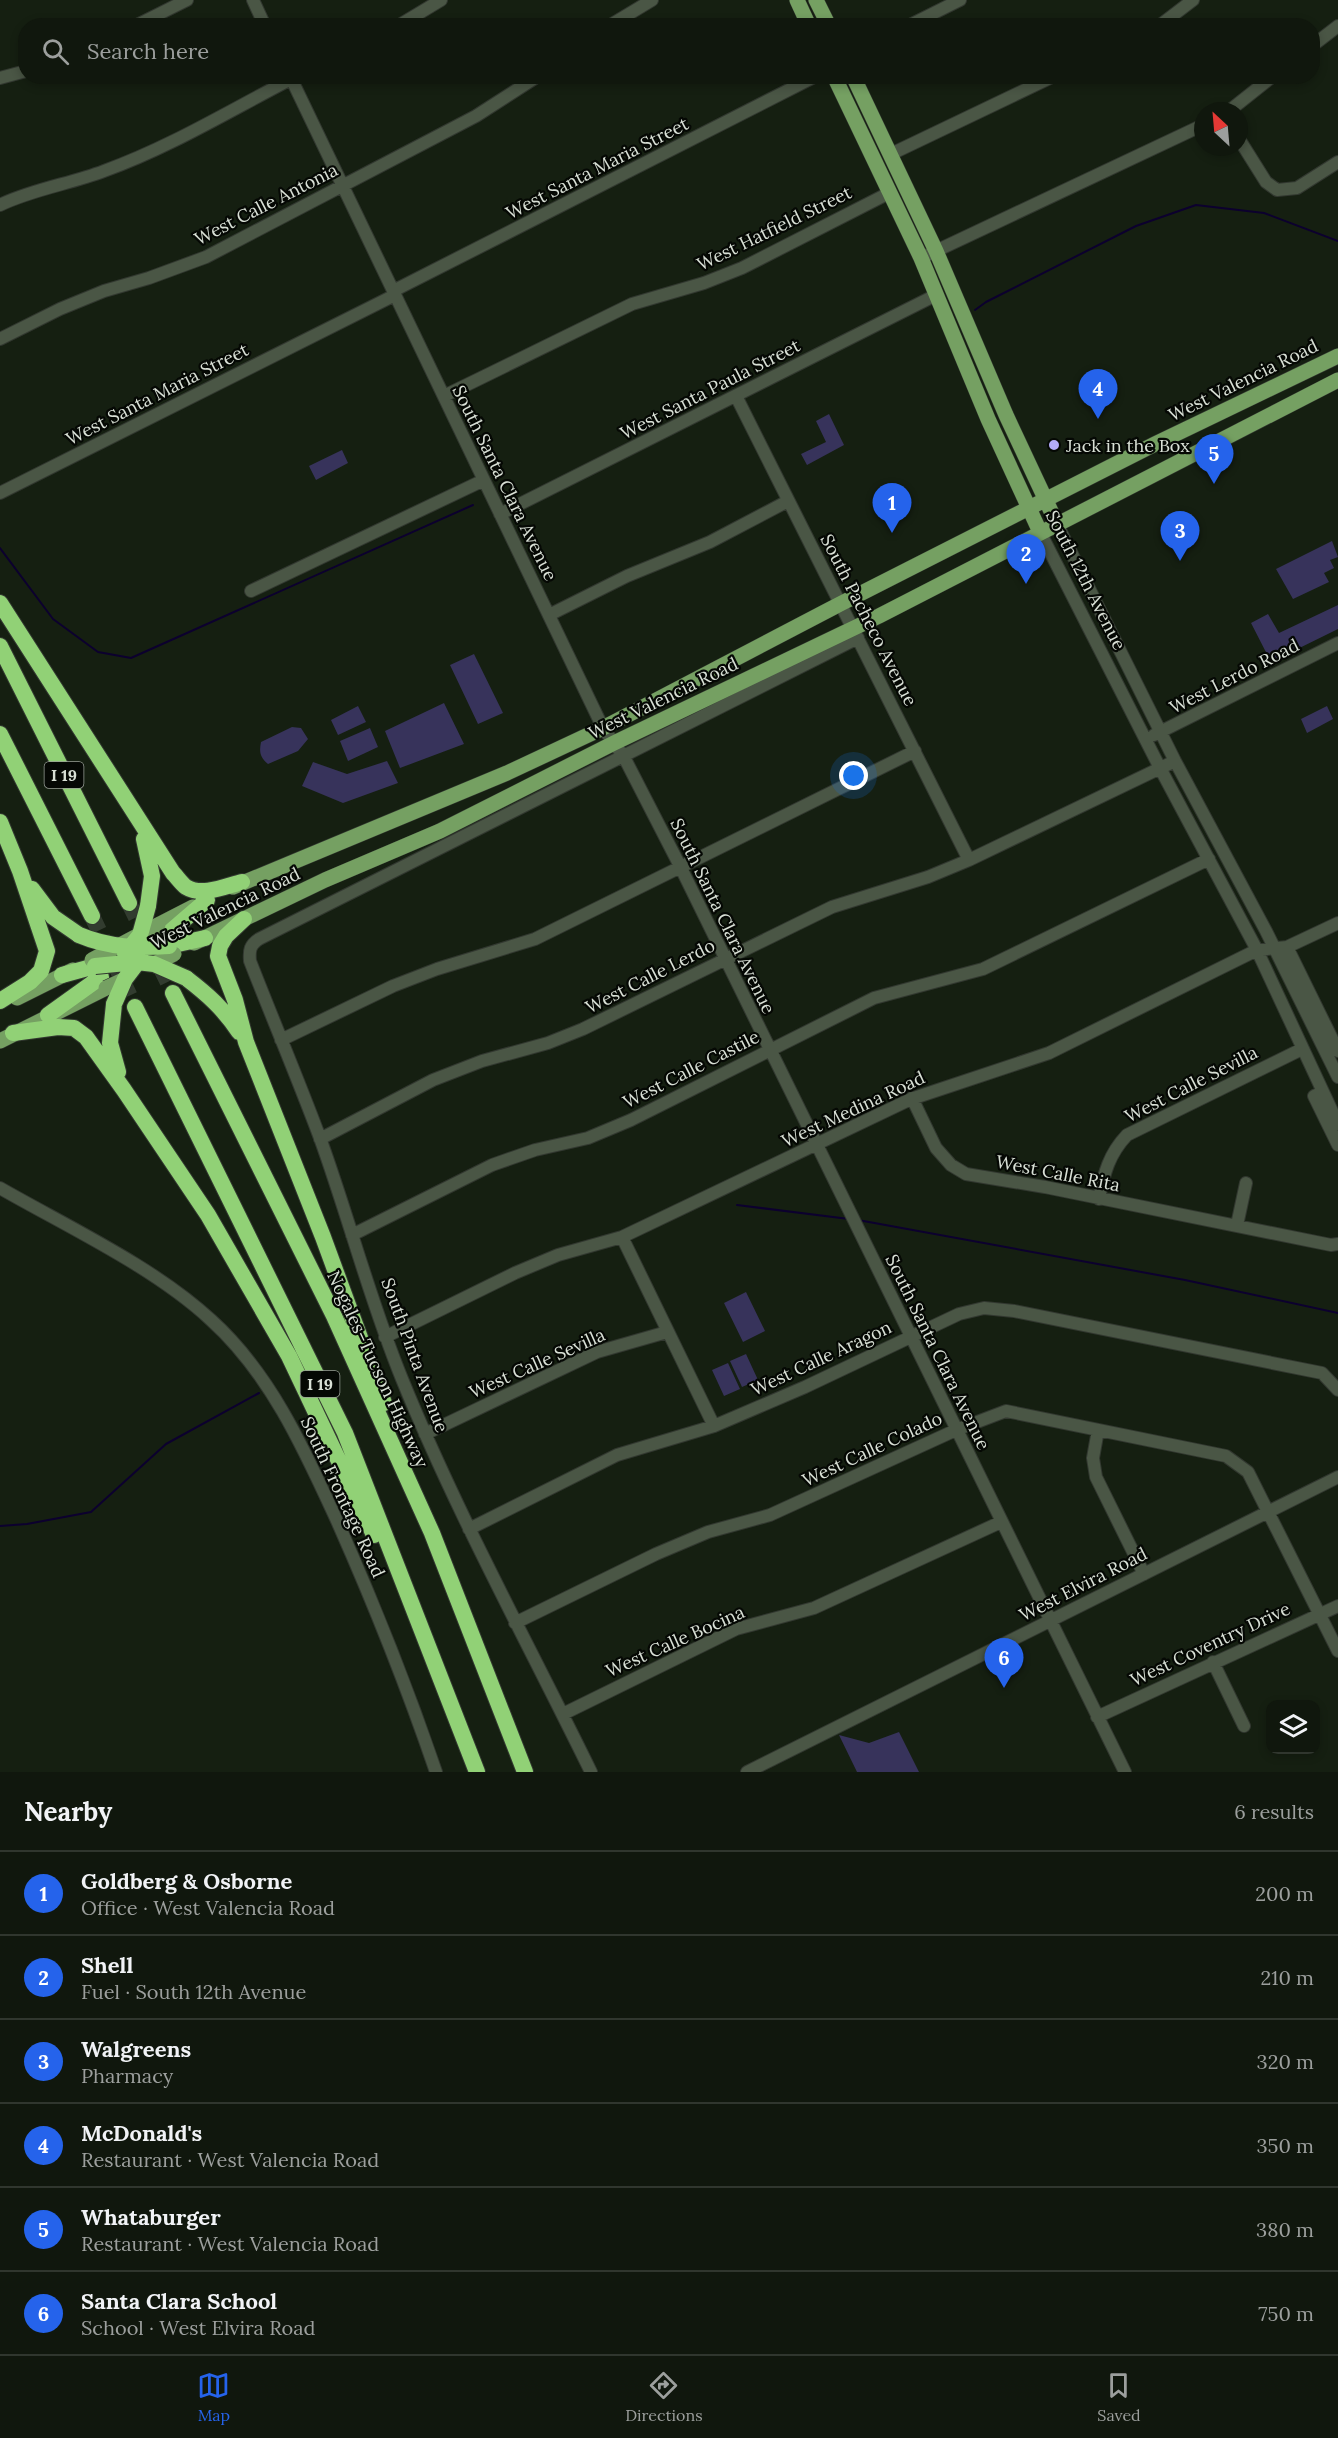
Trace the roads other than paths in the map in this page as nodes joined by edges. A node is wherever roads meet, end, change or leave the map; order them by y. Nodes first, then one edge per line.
1 (187, 0) edge
2 (253, 0) edge
3 (441, 0) edge
4 (652, 0) edge
5 (797, 0) edge
6 (816, 0) edge
7 (960, 0) edge
8 (1193, 0) edge
9 (151, 18) edge
10 (262, 18) edge
11 (411, 18) edge
12 (622, 18) edge
13 (805, 18) edge
14 (825, 18) edge
15 (924, 18) edge
16 (1169, 18) edge
17 (1338, 26) edge
18 (1320, 40) edge
19 (18, 72) edge
20 (0, 78) edge
21 (280, 84) edge
22 (296, 84) edge
23 (526, 84) edge
24 (800, 84) edge
25 (838, 84) edge
26 (857, 84) edge
27 (1037, 84) edge
28 (1263, 84) edge
29 (1240, 102) edge
30 (1194, 129) edge
31 (1248, 153) edge
32 (891, 154) junction
33 (1338, 162) edge
34 (342, 185) junction
35 (889, 193) junction
36 (0, 205) edge
37 (936, 250) junction
38 (921, 258) junction
39 (394, 293) junction
40 (936, 295) junction
41 (950, 328) junction
42 (0, 339) edge
43 (976, 343) junction
44 (1338, 356) edge
45 (1338, 380) edge
46 (1265, 393) junction
47 (444, 396) junction
48 (736, 396) junction
49 (1274, 412) junction
50 (484, 480) junction
51 (0, 493) edge
52 (1046, 500) junction
53 (788, 501) junction
54 (1028, 508) junction
55 (500, 514) junction
56 (1057, 524) junction
57 (1040, 532) junction
58 (251, 591) dead end
59 (0, 603) edge
60 (840, 604) junction
61 (549, 615) junction
62 (855, 633) junction
63 (1338, 643) edge
64 (0, 646) edge
65 (603, 728) junction
66 (1162, 732) junction
67 (0, 734) edge
68 (1146, 739) junction
69 (614, 743) junction
70 (915, 751) junction
71 (624, 757) junction
72 (1175, 761) junction
73 (1160, 768) junction
74 (0, 822) edge
75 (140, 824) junction
76 (1209, 858) junction
77 (969, 860) junction
78 (680, 867) junction
79 (20, 871) junction
80 (242, 882) junction
81 (207, 900) joint
82 (129, 903) tunnel mouth
83 (92, 916) tunnel mouth
84 (244, 919) junction
85 (1338, 923) edge
86 (206, 938) joint
87 (259, 939) joint
88 (144, 949) junction
89 (1281, 949) junction
90 (1257, 950) junction
91 (724, 959) junction
92 (99, 973) junction
93 (62, 975) joint
94 (173, 993) tunnel mouth
95 (0, 1001) edge
96 (0, 1006) edge
97 (135, 1007) tunnel mouth
98 (48, 1015) joint
99 (7, 1037) edge
100 (281, 1040) junction
101 (246, 1042) junction
102 (1302, 1048) junction
103 (769, 1050) junction
104 (1338, 1051) edge
105 (1338, 1077) edge
106 (124, 1090) junction
107 (1322, 1092) junction
108 (912, 1098) junction
109 (1338, 1124) edge
110 (320, 1138) junction
111 (816, 1145) junction
112 (1338, 1145) edge
113 (1246, 1183) dead end
114 (0, 1188) edge
115 (1099, 1198) junction
116 (1237, 1225) junction
117 (352, 1235) junction
118 (622, 1237) junction
119 (1338, 1244) edge
120 (667, 1332) junction
121 (385, 1336) junction
122 (910, 1336) junction
123 (1338, 1390) edge
124 (714, 1425) junction
125 (956, 1430) junction
126 (1098, 1430) junction
127 (424, 1434) junction
128 (1338, 1477) edge
129 (1268, 1512) junction
130 (1001, 1522) junction
131 (469, 1529) junction
132 (432, 1533) junction
133 (1144, 1574) junction
134 (1338, 1606) edge
135 (1319, 1613) junction
136 (1050, 1621) junction
137 (515, 1623) junction
138 (1338, 1651) edge
139 (1213, 1662) junction
140 (439, 1674) junction
141 (563, 1714) junction
142 (1097, 1717) junction
143 (1244, 1726) dead end
144 (436, 1772) edge
145 (477, 1772) edge
146 (525, 1772) edge
147 (591, 1772) edge
148 (747, 1772) edge
149 (1125, 1772) edge

1 - 9 street
2 - 10 street
3 - 11 street
4 - 12 street
5 - 13 main road
6 - 14 main road
7 - 15 street
8 - 16 street
17 - 18 street
19 - 20 street
21 - 36 street
22 - 34 street, South Santa Clara Avenue
23 - 34 street, West Calle Antonia
24 - 39 street, West Santa Maria Street
25 - 35 main road, South 12th Avenue
26 - 32 main road, South 12th Avenue
27 - 32 street
28 - 29 street
30 - 37 street
31 - 33 street
32 - 37 main road, South 12th Avenue
34 - 39 street, South Santa Clara Avenue
34 - 42 street, West Calle Antonia
35 - 38 main road, South 12th Avenue
35 - 47 street, West Hatfield Street
37 - 38 street
37 - 43 main road, South 12th Avenue
38 - 40 main road, South 12th Avenue
39 - 47 street, South Santa Clara Avenue
39 - 51 street, West Santa Maria Street
40 - 41 main road, South 12th Avenue
40 - 48 street, West Santa Paula Street
41 - 43 main road
41 - 54 main road, South 12th Avenue
43 - 52 main road, South 12th Avenue
44 - 46 main road, West Valencia Road
45 - 49 main road, West Valencia Road
46 - 49 main road
46 - 52 main road, West Valencia Road
47 - 50 street, South Santa Clara Avenue
48 - 53 street, South Pacheco Avenue
48 - 55 street, West Santa Paula Street
49 - 56 main road, West Valencia Road
50 - 55 street, South Santa Clara Avenue
50 - 58 street
52 - 54 main road, West Valencia Road
52 - 56 main road, South 12th Avenue
53 - 60 street, South Pacheco Avenue
53 - 61 street
54 - 57 main road, South 12th Avenue
54 - 60 main road, West Valencia Road
55 - 61 street, South Santa Clara Avenue
56 - 57 main road, West Valencia Road
56 - 66 street, South 12th Avenue
57 - 62 main road, West Valencia Road
57 - 68 street, South 12th Avenue
59 - 75 highway
60 - 62 street, South Pacheco Avenue
60 - 65 main road, West Valencia Road
61 - 65 street, South Santa Clara Avenue
62 - 69 main road, West Valencia Road
62 - 70 street, South Pacheco Avenue
62 - 71 street, West Valencia Road
63 - 66 street, West Lerdo Road
64 - 82 highway, I 19
65 - 69 street, South Santa Clara Avenue
65 - 80 main road, West Valencia Road
66 - 68 street, West Lerdo Road
66 - 72 street, South 12th Avenue
67 - 83 highway, I 19
68 - 73 street, South 12th Avenue
69 - 71 street, South Santa Clara Avenue
69 - 84 main road, West Valencia Road
70 - 77 street, South Pacheco Avenue
70 - 78 street
71 - 78 street, South Santa Clara Avenue
71 - 87 street, West Valencia Road
72 - 73 street, West Calle Lerdo
72 - 89 street, South 12th Avenue
73 - 76 street, South 12th Avenue
73 - 77 street, West Calle Lerdo
74 - 79 highway
75 - 80 highway
75 - 88 highway, bridge
76 - 90 street, South 12th Avenue
76 - 103 street, West Calle Castile
77 - 91 street, West Calle Lerdo
78 - 91 street, South Santa Clara Avenue
78 - 100 street
79 - 88 highway, bridge
79 - 95 highway
80 - 81 main road, West Valencia Road
81 - 88 highway
84 - 86 main road, West Valencia Road
84 - 101 highway
85 - 89 street, West Medina Road
86 - 88 highway
87 - 100 street, South Pinta Avenue
88 - 92 highway, bridge
88 - 92 main road, bridge
88 - 101 highway, bridge
88 - 106 highway, bridge
89 - 90 street, West Medina Road
89 - 104 street, South 12th Avenue
89 - 105 street, South 12th Avenue
90 - 102 street, South 12th Avenue
90 - 108 street, West Medina Road
91 - 103 street, South Santa Clara Avenue
91 - 110 street, West Calle Lerdo
92 - 93 highway
92 - 98 highway
93 - 96 main road
94 - 132 highway, Nogales–Tucson Highway / I 19
97 - 140 highway, I 19
98 - 99 main road
99 - 106 highway
100 - 110 street, South Pinta Avenue
101 - 132 highway
102 - 107 street, South 12th Avenue
102 - 115 street, West Calle Sevilla
103 - 111 street, South Santa Clara Avenue
103 - 117 street, West Calle Castile
106 - 140 highway
107 - 109 street, South 12th Avenue
107 - 112 street, South 12th Avenue
108 - 111 street, West Medina Road
108 - 115 street, West Calle Rita
110 - 117 street, South Pinta Avenue
111 - 118 street, West Medina Road
111 - 122 street, South Santa Clara Avenue
113 - 116 street
114 - 144 street, South Frontage Road
115 - 116 street, West Calle Rita
116 - 119 street, West Calle Rita
117 - 121 street, South Pinta Avenue
118 - 120 street
118 - 121 street, West Medina Road
120 - 124 street
120 - 127 street, West Calle Sevilla
121 - 127 street, South Pinta Avenue
122 - 123 street, West Calle Aragon
122 - 124 street, West Calle Aragon
122 - 125 street, South Santa Clara Avenue
124 - 131 street, West Calle Aragon
125 - 126 street, West Calle Colado
125 - 130 street, South Santa Clara Avenue
125 - 137 street, West Calle Colado
126 - 129 street, West Calle Colado
126 - 133 street
127 - 131 street, South Pinta Avenue
128 - 129 street, West Elvira Road
129 - 133 street, West Elvira Road
129 - 135 street
130 - 136 street, South Santa Clara Avenue
130 - 141 street, West Calle Bocina
131 - 137 street, South Pinta Avenue
132 - 146 highway, Nogales–Tucson Highway / I 19
133 - 136 street, West Elvira Road
134 - 135 street, West Coventry Drive
135 - 138 street
135 - 139 street, West Coventry Drive
136 - 142 street, South Santa Clara Avenue
136 - 148 street, West Elvira Road
137 - 141 street, South Pinta Avenue
139 - 142 street, West Coventry Drive
139 - 143 street
140 - 145 highway, I 19
141 - 147 street, South Pinta Avenue
142 - 149 street, South Santa Clara Avenue

